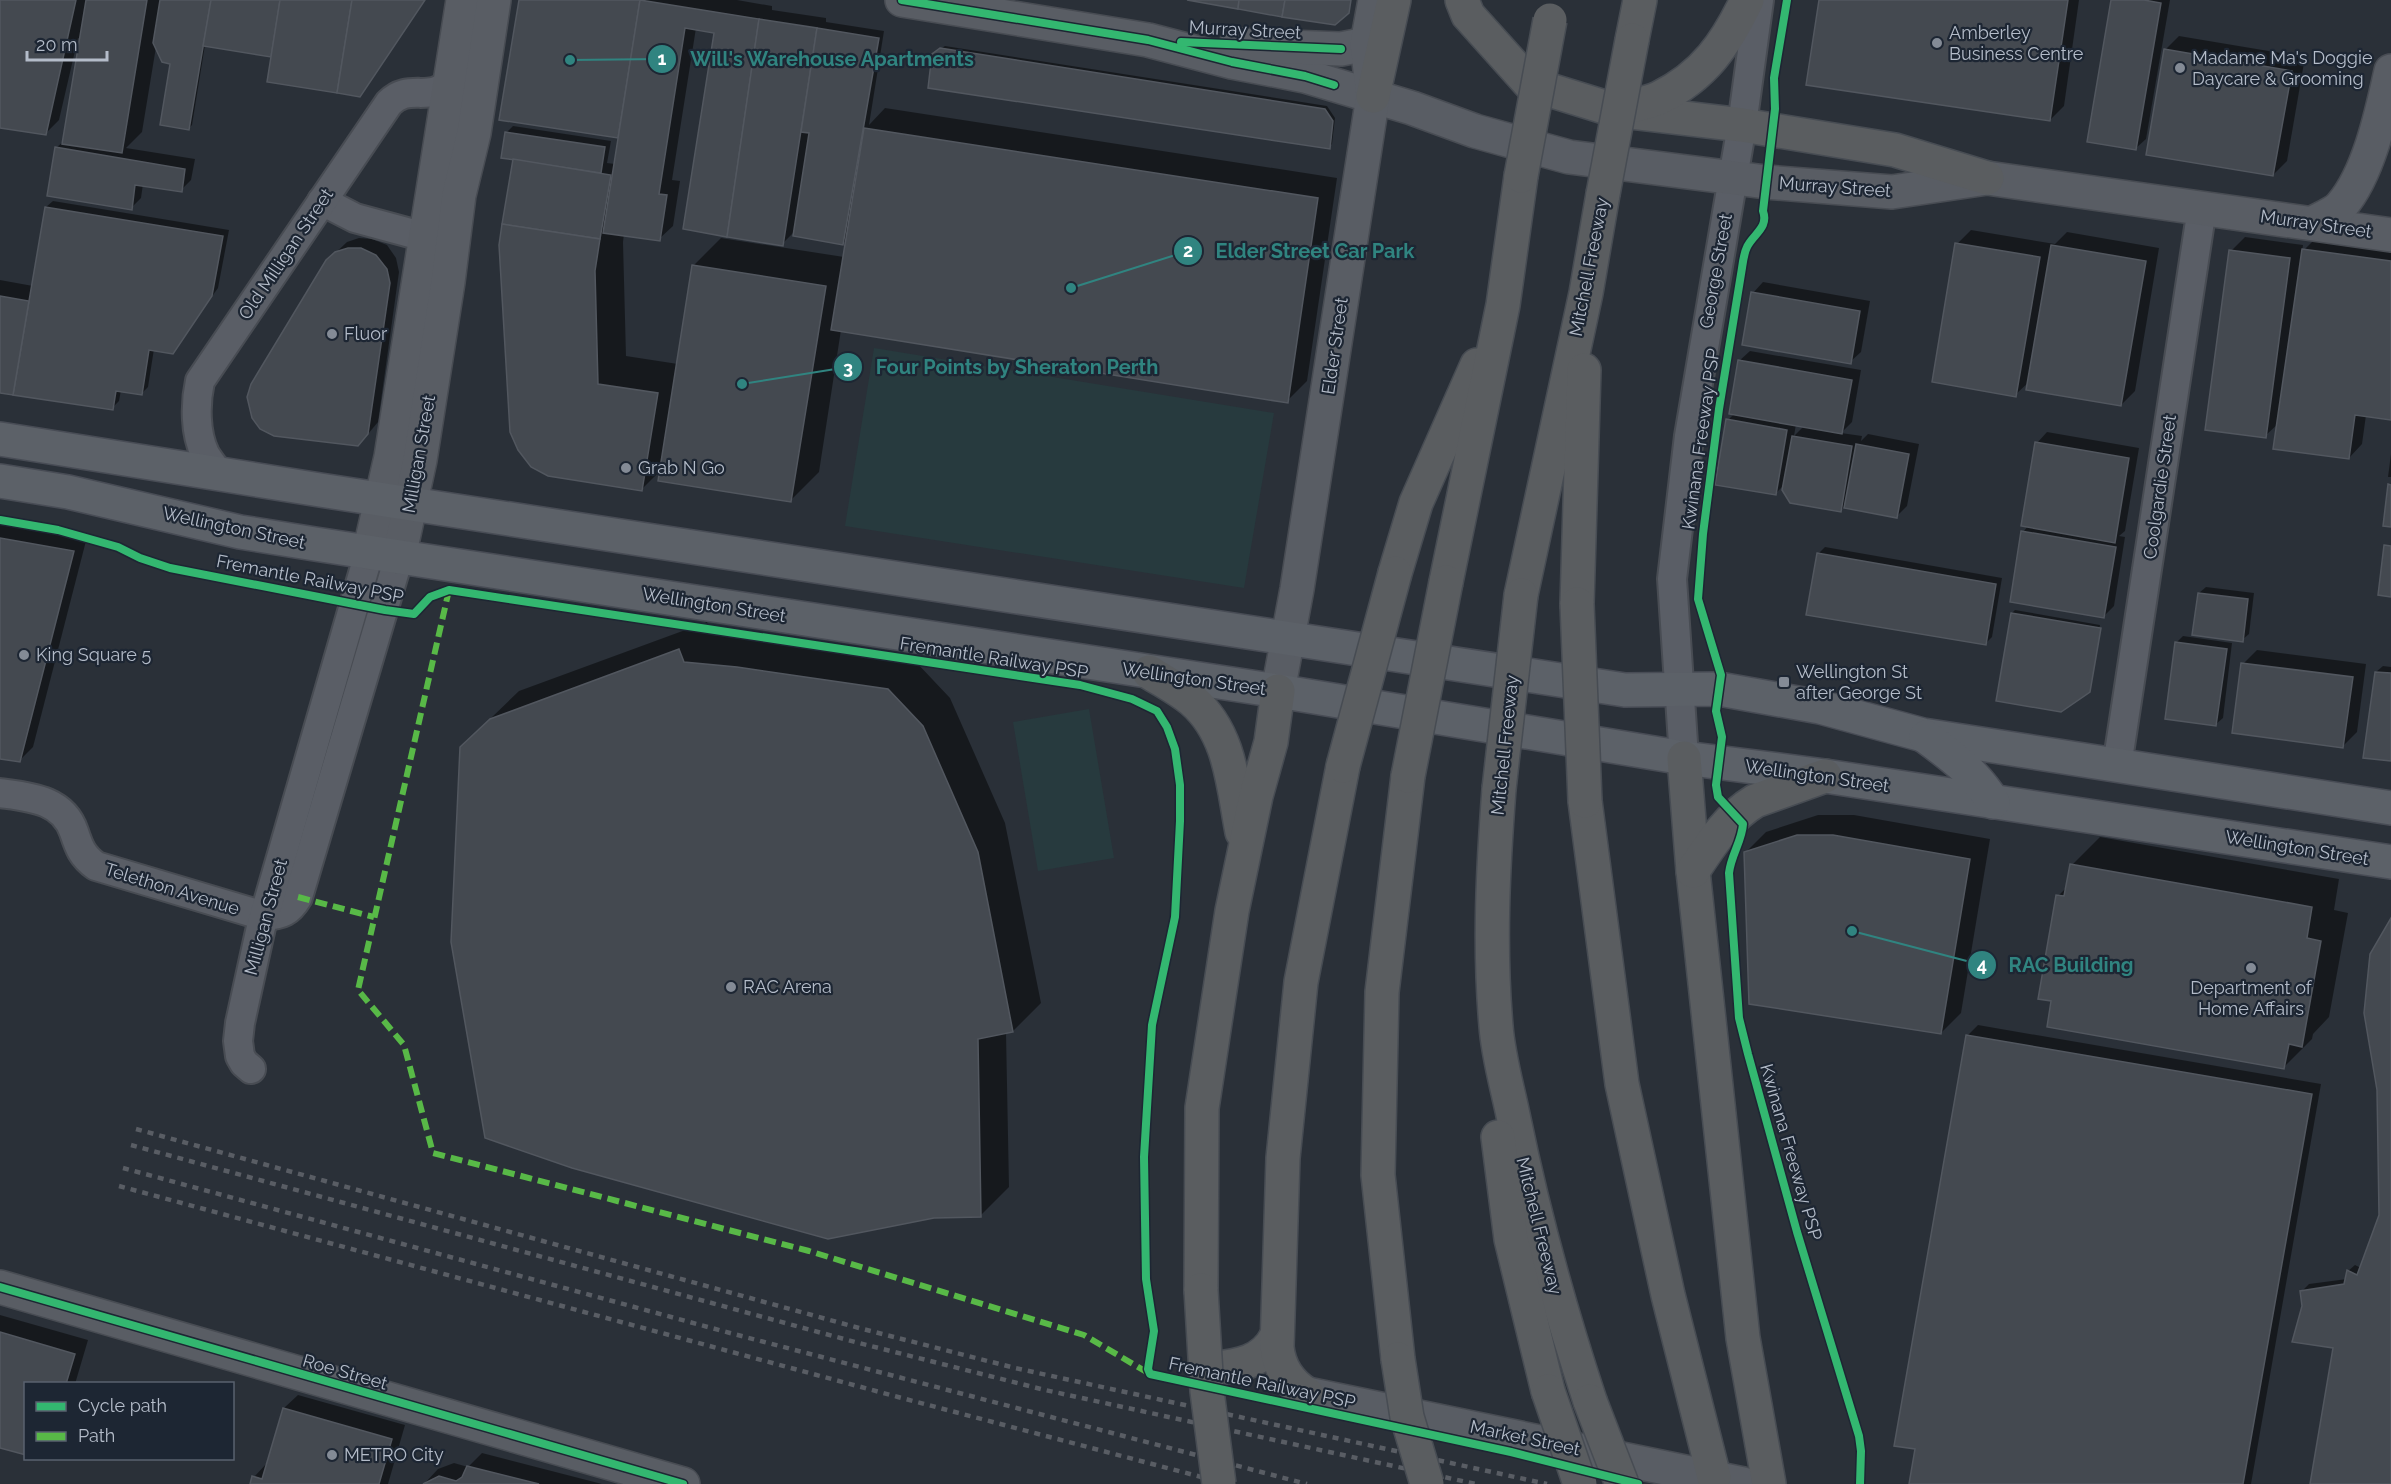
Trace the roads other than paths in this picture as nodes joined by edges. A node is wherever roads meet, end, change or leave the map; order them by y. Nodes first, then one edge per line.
1 (463, 0) edge
2 (494, 0) edge
3 (902, 0) edge
4 (1462, 0) edge
5 (1640, 0) edge
6 (1747, 0) edge
7 (1759, 0) edge
8 (1387, 5) edge
9 (1552, 10) edge
10 (1148, 40) junction
11 (1367, 44) junction
12 (2391, 71) edge
13 (451, 82) junction
14 (1372, 96) junction
15 (1614, 110) junction
16 (1742, 125) junction
17 (1733, 177) junction
18 (1988, 178) junction
19 (321, 201) junction
20 (2202, 208) junction
21 (2313, 223) junction
22 (2391, 234) edge
23 (425, 237) junction
24 (1586, 293) junction
25 (1503, 305) junction
26 (0, 439) edge
27 (219, 474) junction
28 (0, 481) edge
29 (397, 501) junction
30 (384, 555) junction
31 (1288, 638) junction
32 (1149, 672) junction
33 (1679, 690) junction
34 (1278, 691) junction
35 (1923, 735) junction
36 (1684, 758) junction
37 (2117, 766) junction
38 (1825, 776) junction
39 (0, 793) edge
40 (1993, 802) junction
41 (2391, 808) edge
42 (1245, 849) junction
43 (2391, 862) edge
44 (1693, 871) junction
45 (298, 897) joint
46 (264, 916) junction
47 (1496, 1028) junction
48 (251, 1069) dead end
49 (0, 1287) edge
50 (1276, 1336) junction
51 (1204, 1370) dead end
52 (1307, 1394) joint
53 (1407, 1417) junction
54 (1728, 1480) edge
55 (683, 1484) edge
56 (1219, 1484) edge
57 (1410, 1484) edge
58 (1427, 1484) edge
59 (1580, 1484) edge
60 (1622, 1484) edge
61 (1769, 1484) edge

1 - 13 main road, Milligan Street
2 - 29 main road, Milligan Street
3 - 10 main road, Murray Street
4 - 15 highway
5 - 24 highway, Mitchell Freeway, bridge
6 - 15 highway
7 - 16 street, George Street
8 - 11 main road
8 - 14 highway
9 - 25 highway, bridge
10 - 11 main road, Murray Street
10 - 14 main road, Murray Street
11 - 14 main road, Elder Street
12 - 21 main road
13 - 19 street, Old Milligan Street
13 - 23 main road, Milligan Street
14 - 17 main road, Murray Street
14 - 31 main road, Elder Street
15 - 16 highway
16 - 17 street, George Street
16 - 18 highway
17 - 18 main road, Murray Street
17 - 33 street, George Street
18 - 20 main road, Murray Street
19 - 23 street
19 - 27 street, Old Milligan Street
20 - 21 main road, Murray Street
20 - 37 street, Coolgardie Street
21 - 22 main road, Murray Street
23 - 29 main road, Milligan Street
24 - 47 highway, Mitchell Freeway, bridge
24 - 54 highway, bridge
25 - 50 highway, bridge
25 - 53 highway, bridge
26 - 27 main road
27 - 29 main road
28 - 30 main road, Wellington Street
29 - 30 main road, Milligan Street
29 - 31 main road
30 - 32 main road, Wellington Street
30 - 45 street, Milligan Street
30 - 46 street, Milligan Street
31 - 33 main road
31 - 34 main road, Elder Street
32 - 34 main road, Wellington Street
32 - 42 highway
33 - 35 main road
33 - 36 street, George Street
34 - 36 main road, Wellington Street
34 - 42 highway
35 - 37 main road
35 - 40 main road
36 - 38 main road, Wellington Street
36 - 44 highway
37 - 41 main road
38 - 40 main road, Wellington Street
38 - 44 highway
39 - 46 street, Telethon Avenue
40 - 43 main road, Wellington Street
42 - 56 highway, bridge
44 - 61 highway
45 - 46 street, Telethon Avenue
46 - 48 street, Milligan Street
47 - 59 highway, bridge
47 - 60 highway, Mitchell Freeway, bridge
49 - 55 main road, Roe Street
50 - 51 highway
50 - 52 highway
52 - 54 main road, Market Street
53 - 57 highway, bridge
53 - 58 highway, bridge

